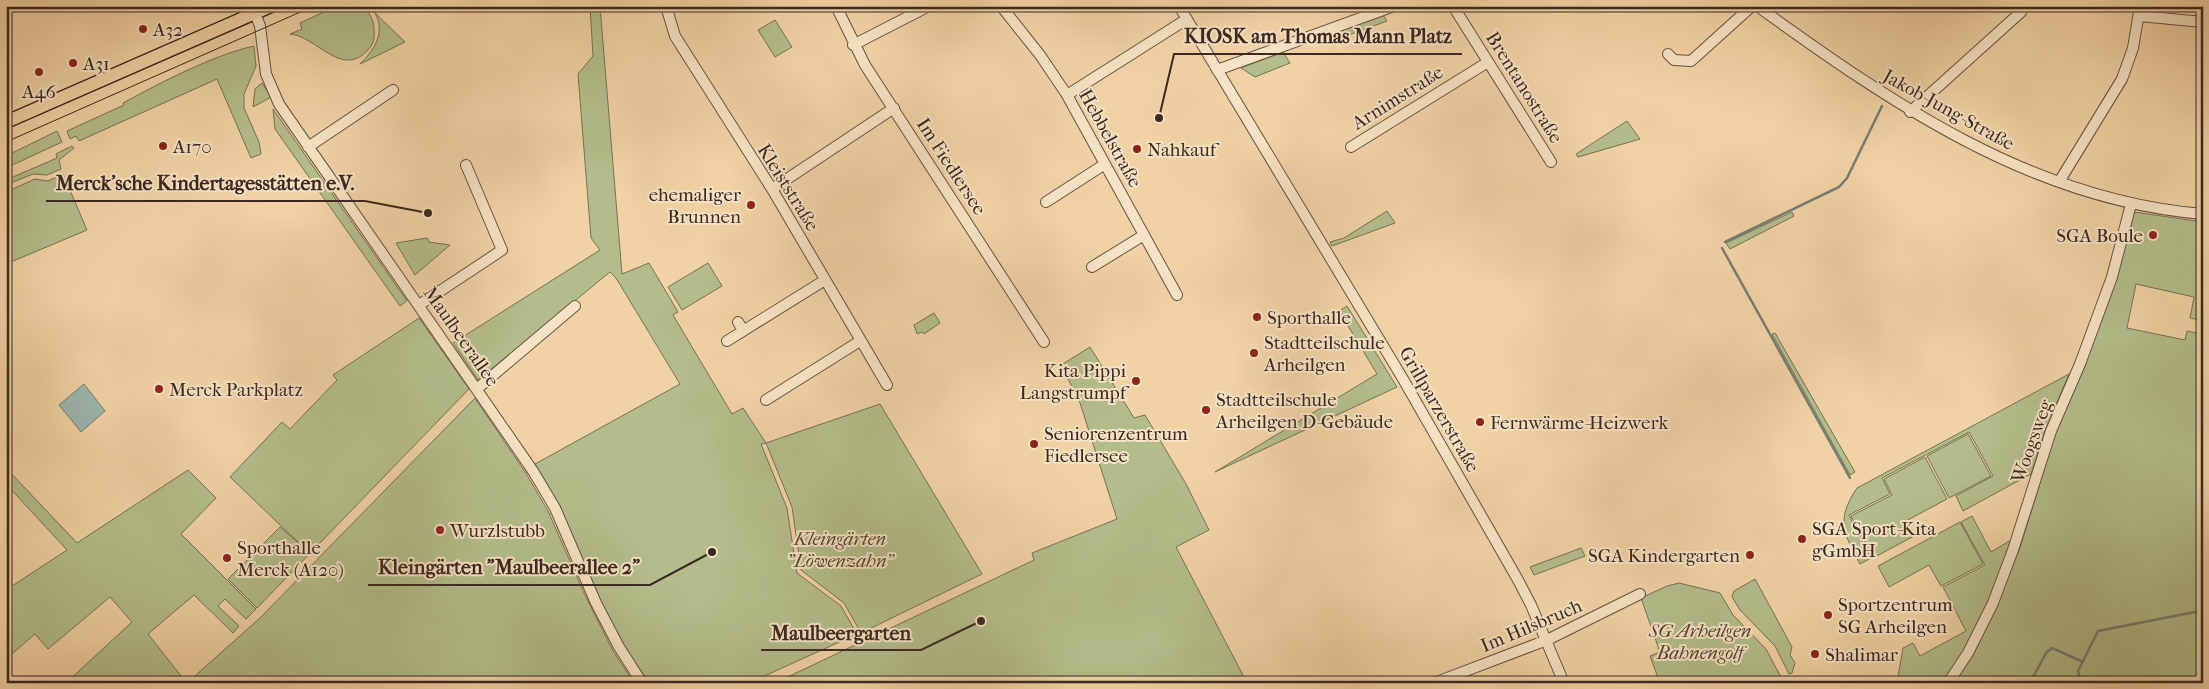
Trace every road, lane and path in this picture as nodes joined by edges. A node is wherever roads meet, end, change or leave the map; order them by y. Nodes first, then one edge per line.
1 (271, 6) edge
2 (666, 6) edge
3 (836, 6) edge
4 (929, 6) edge
5 (1001, 6) edge
6 (1179, 6) edge
7 (1394, 6) edge
8 (1452, 6) edge
9 (1752, 6) edge
10 (1757, 6) edge
11 (2023, 6) edge
12 (2140, 11) edge
13 (255, 13) junction
14 (1187, 19) junction
15 (2203, 22) edge
16 (853, 44) junction
17 (1668, 54) dead end
18 (1488, 62) junction
19 (1218, 70) junction
20 (393, 90) dead end
21 (1067, 95) junction
22 (894, 108) junction
23 (1910, 112) junction
24 (6, 122) edge
25 (308, 147) junction
26 (1351, 147) dead end
27 (1551, 162) dead end
28 (1105, 164) junction
29 (466, 165) dead end
30 (2059, 182) junction
31 (772, 189) junction
32 (1046, 202) dead end
33 (2131, 204) junction
34 (2203, 214) edge
35 (1144, 235) junction
36 (1092, 268) dead end
37 (825, 280) junction
38 (1177, 295) dead end
39 (418, 305) junction
40 (575, 306) dead end
41 (727, 341) dead end
42 (860, 341) junction
43 (1044, 342) dead end
44 (887, 385) dead end
45 (478, 388) junction
46 (766, 400) dead end
47 (1640, 594) dead end
48 (1547, 640) junction
49 (642, 683) edge
50 (1434, 683) edge
51 (1564, 683) edge
52 (1948, 683) edge

1 - 13 main road
2 - 31 street, Kleiststraße
3 - 16 street, Im Fiedlersee
4 - 16 street
5 - 21 street, Hebbelstraße
6 - 14 street, Grillparzerstraße
7 - 19 street
8 - 18 street, Brentanostraße
9 - 17 street
10 - 23 street, Jakob-Jung-Straße
11 - 23 street
12 - 15 street
12 - 30 street
13 - 24 main road
13 - 25 street, Maulbeerallee
14 - 19 street, Grillparzerstraße
14 - 21 street
16 - 22 street, Im Fiedlersee
18 - 26 street, Arnimstraße
18 - 27 street, Brentanostraße
19 - 48 street, Grillparzerstraße
20 - 25 street
21 - 28 street, Hebbelstraße
22 - 31 street
22 - 43 street, Im Fiedlersee
23 - 30 street, Jakob-Jung-Straße
25 - 39 street, Maulbeerallee
28 - 32 street
28 - 35 street, Hebbelstraße
29 - 39 street
30 - 33 street, Jakob-Jung-Straße
31 - 37 street, Kleiststraße
33 - 34 street, Jakob-Jung-Straße
33 - 52 street, Woogsweg
35 - 36 street
35 - 38 street, Hebbelstraße
37 - 41 street
37 - 42 street, Kleiststraße
39 - 45 street, Maulbeerallee
40 - 45 street
42 - 44 street, Kleiststraße
42 - 46 street
45 - 49 street, Maulbeerallee
47 - 48 street, Im Hilsbruch
48 - 50 street, Im Hilsbruch
48 - 51 street, Grillparzerstraße

